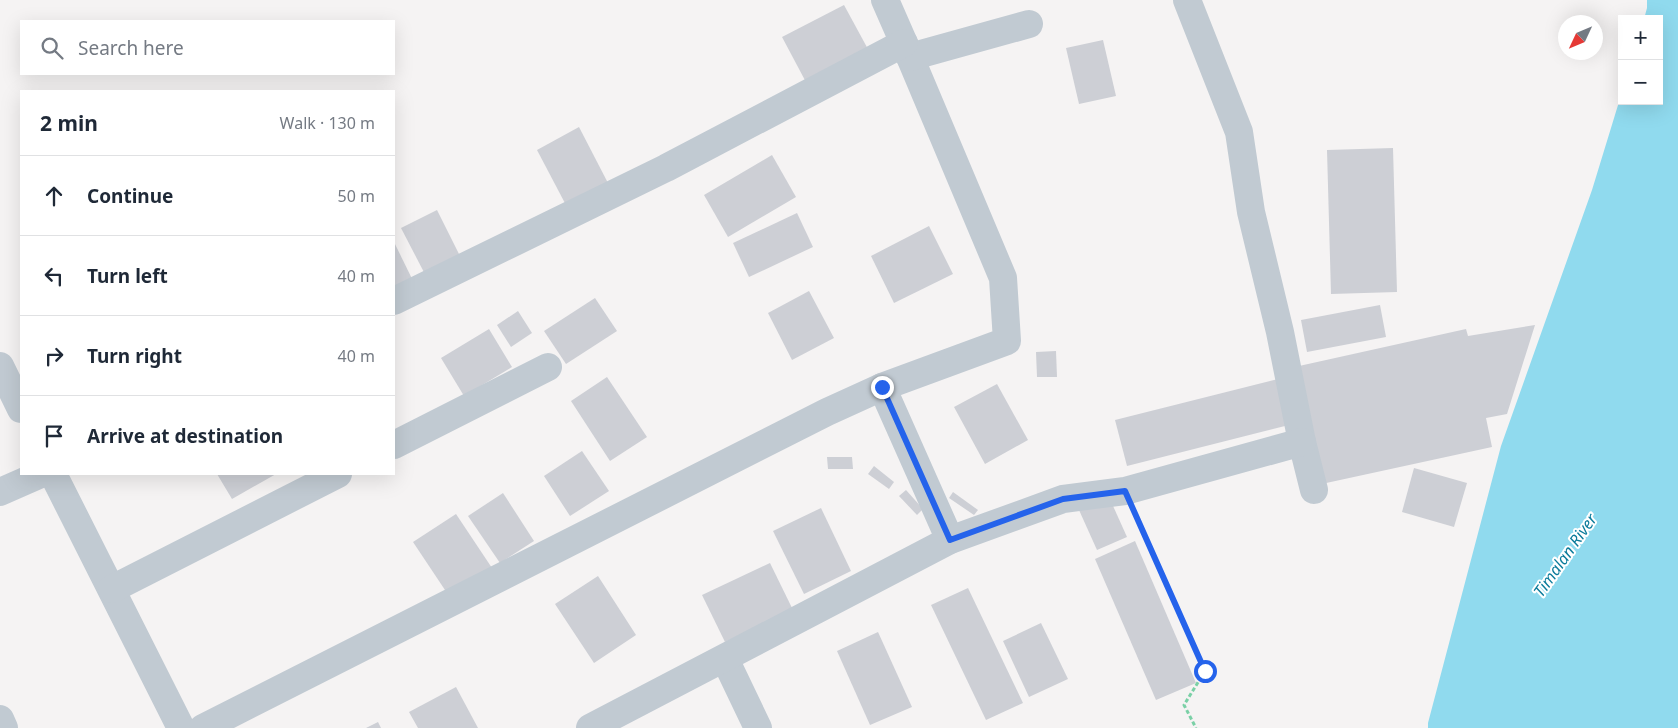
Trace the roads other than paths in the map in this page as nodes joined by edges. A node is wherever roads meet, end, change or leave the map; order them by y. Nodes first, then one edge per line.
1 (885, 0) edge
2 (1187, 0) edge
3 (1029, 24) dead end
4 (907, 50) junction
5 (395, 302) edge
6 (0, 366) edge
7 (548, 367) dead end
8 (882, 387) junction
9 (20, 407) edge
10 (1302, 442) junction
11 (395, 444) edge
12 (39, 475) edge
13 (54, 475) edge
14 (336, 475) edge
15 (1314, 490) dead end
16 (0, 492) edge
17 (950, 540) junction
18 (112, 588) junction
19 (725, 659) junction
20 (0, 719) edge
21 (4, 728) edge
22 (181, 728) edge
23 (203, 728) edge
24 (590, 728) edge
25 (758, 728) edge

1 - 4 street
2 - 10 street
3 - 4 street
4 - 5 street
4 - 8 street
6 - 9 street
7 - 11 street
8 - 17 street
8 - 23 street
10 - 15 street
10 - 17 street
12 - 16 street
13 - 18 street
14 - 18 street
17 - 19 street
18 - 22 street
19 - 24 street
19 - 25 street
20 - 21 street

